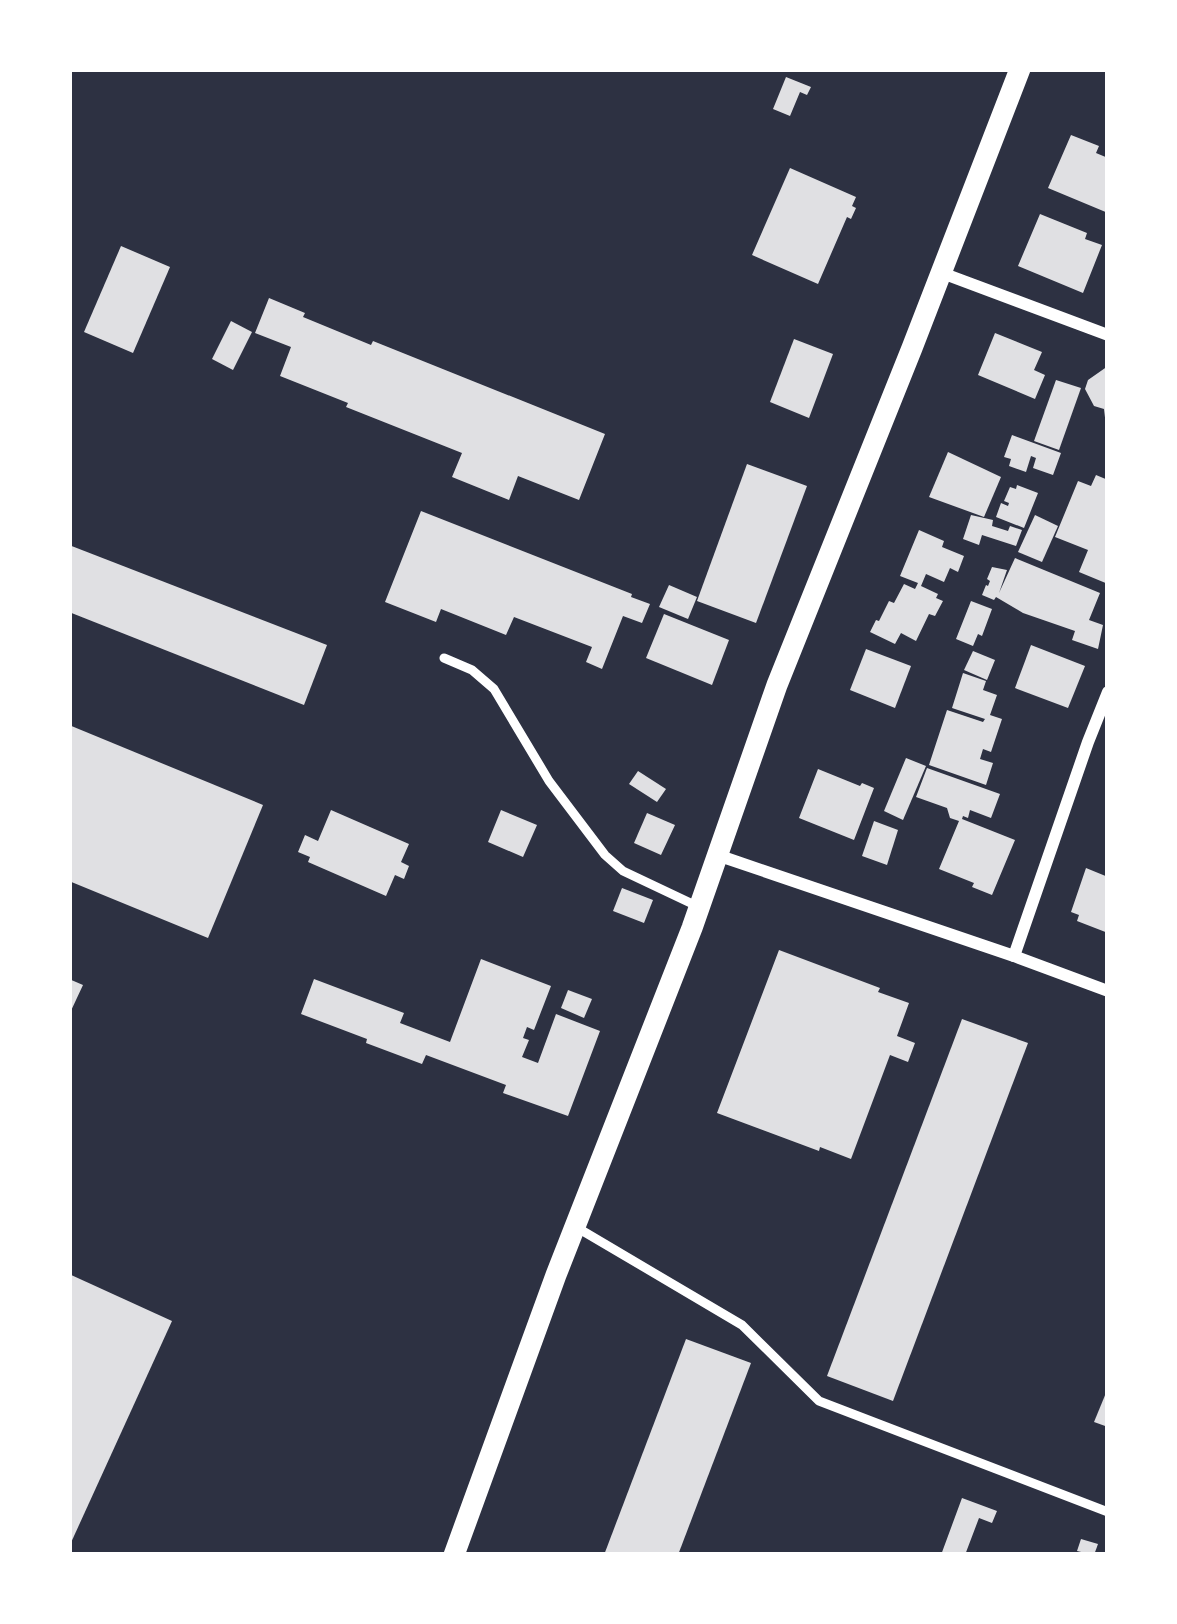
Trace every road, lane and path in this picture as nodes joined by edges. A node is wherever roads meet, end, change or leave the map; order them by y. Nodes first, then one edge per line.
1 (1020, 69) edge
2 (942, 273) junction
3 (1108, 335) edge
4 (444, 658) dead end
5 (1108, 692) edge
6 (717, 854) junction
7 (699, 907) junction
8 (1014, 956) junction
9 (1108, 991) edge
10 (576, 1227) junction
11 (1108, 1513) edge
12 (454, 1555) edge

1 - 2 street
2 - 3 street
2 - 6 street
4 - 7 lane
5 - 8 street
6 - 7 street
6 - 8 street
7 - 10 street
8 - 9 street
10 - 11 lane
10 - 12 street

